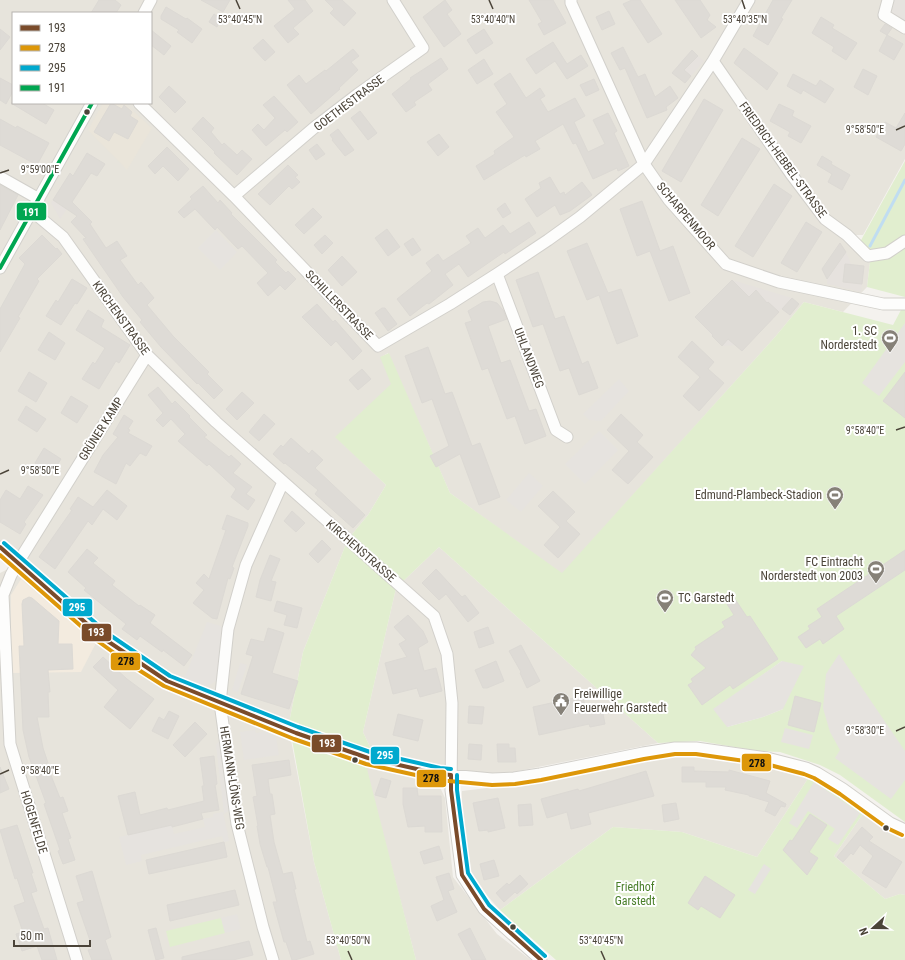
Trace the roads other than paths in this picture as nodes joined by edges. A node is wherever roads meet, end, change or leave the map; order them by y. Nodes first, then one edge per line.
1 (152, 0) edge
2 (393, 0) edge
3 (571, 0) edge
4 (749, 0) edge
5 (888, 0) edge
6 (145, 12) edge
7 (905, 28) edge
8 (713, 61) junction
9 (91, 104) edge
10 (140, 104) edge
11 (644, 164) junction
12 (0, 177) edge
13 (234, 196) junction
14 (39, 199) junction
15 (32, 211) junction
16 (905, 241) edge
17 (0, 268) edge
18 (498, 274) junction
19 (905, 304) edge
20 (147, 355) junction
21 (567, 437) dead end
22 (283, 482) junction
23 (0, 547) edge
24 (18, 564) junction
25 (220, 703) junction
26 (451, 775) junction
27 (905, 830) edge
28 (77, 960) edge
29 (272, 960) edge
30 (540, 960) edge

1 - 6 street
2 - 13 street, GOETHESTRASSE
3 - 11 street, SCHARPENMOOR
4 - 8 street, SCHILLERSTRASSE
5 - 7 street
8 - 11 street, SCHILLERSTRASSE
8 - 16 street, FRIEDRICH-HEBBEL-STRASSE
9 - 14 street
10 - 13 street, SCHILLERSTRASSE
11 - 18 street, SCHILLERSTRASSE
11 - 19 street, SCHARPENMOOR
12 - 14 street
13 - 18 street, SCHILLERSTRASSE
14 - 15 street
15 - 17 street
15 - 20 street, KIRCHENSTRASSE
18 - 21 street, UHLANDWEG
20 - 22 street, KIRCHENSTRASSE
20 - 24 street, GRÜNER KAMP
22 - 25 street, HERMANN-LÖNS-WEG
22 - 26 street, KIRCHENSTRASSE
23 - 24 street
24 - 25 street
24 - 28 street, HOGENFELDE
25 - 26 street
25 - 29 street, HERMANN-LÖNS-WEG
26 - 27 street
26 - 30 street, KIRCHENSTRASSE

